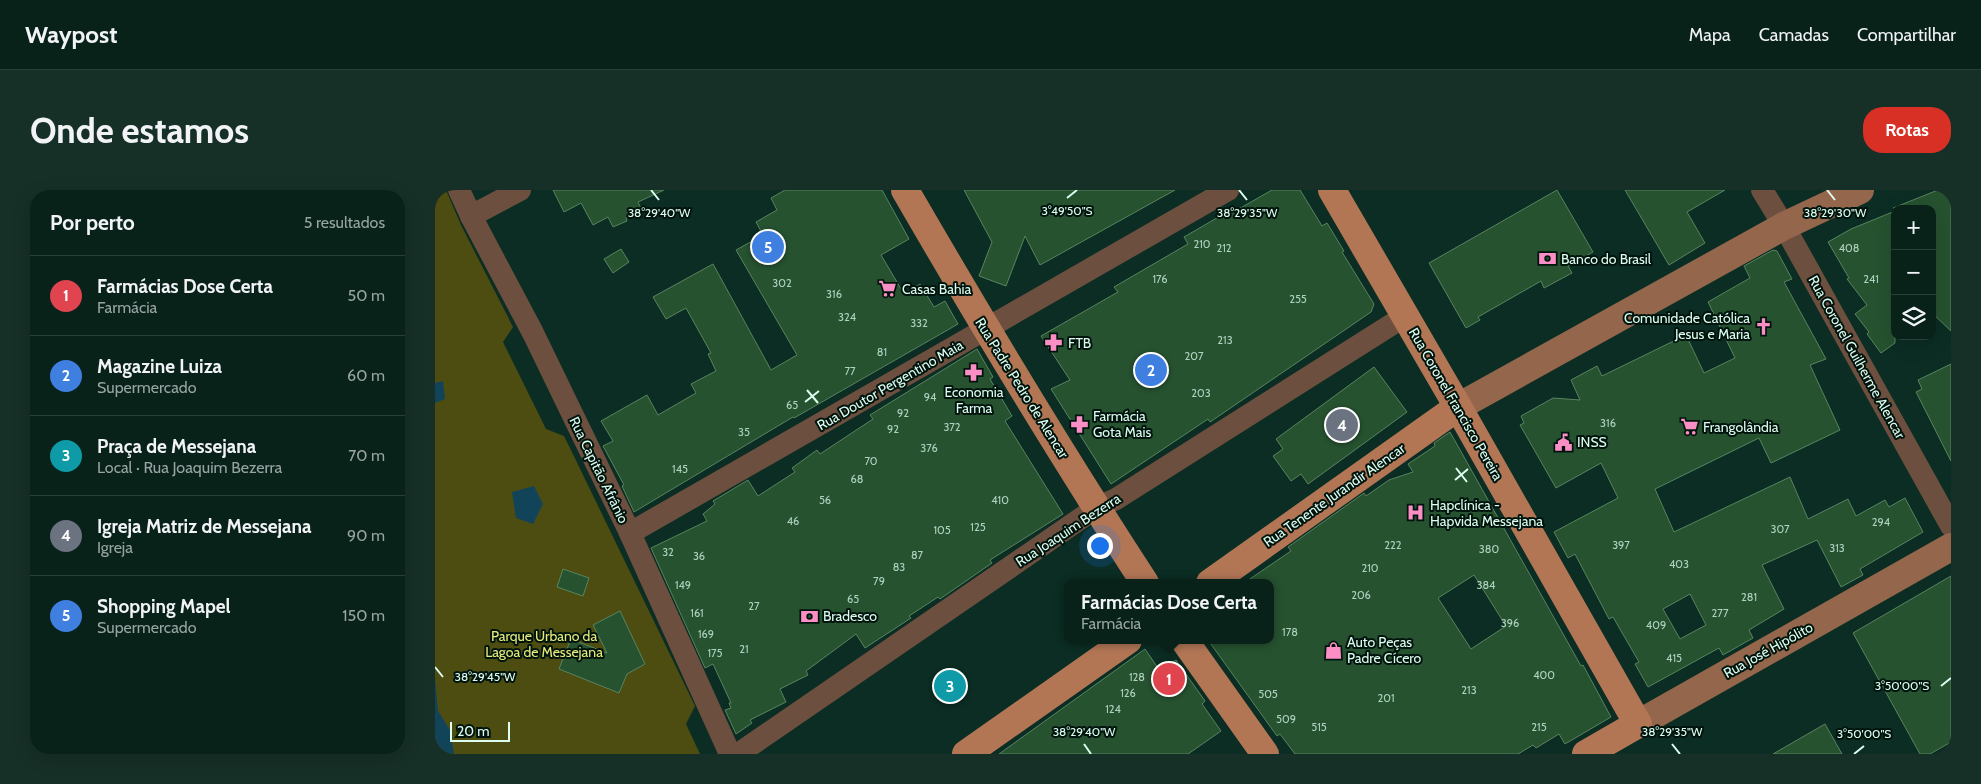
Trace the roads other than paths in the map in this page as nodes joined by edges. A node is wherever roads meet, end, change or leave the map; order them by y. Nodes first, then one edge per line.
1 (459, 190) edge
2 (520, 190) edge
3 (905, 190) edge
4 (1228, 190) edge
5 (1332, 190) edge
6 (1762, 190) edge
7 (1860, 190) edge
8 (471, 216) junction
9 (1784, 226) junction
10 (1405, 316) junction
11 (986, 330) junction
12 (1459, 407) junction
13 (1097, 508) junction
14 (1951, 526) edge
15 (630, 534) junction
16 (1951, 547) edge
17 (1142, 579) edge
18 (1216, 579) edge
19 (1122, 644) edge
20 (1187, 644) edge
21 (1638, 724) junction
22 (730, 754) edge
23 (738, 754) edge
24 (966, 754) edge
25 (1265, 754) edge
26 (1586, 754) edge

1 - 8 street, Rua Capitão Afrânio
2 - 8 street
3 - 11 main road, Rua Padre Pedro de Alencar
4 - 11 street, Rua Doutor Pergentino Maia
5 - 10 main road, Rua Coronel Francisco Pereira
6 - 9 street, Rua Coronel Guilherme Alencar
7 - 9 street
8 - 15 street, Rua Capitão Afrânio
9 - 12 street
9 - 14 street, Rua Coronel Guilherme Alencar
10 - 12 main road, Rua Coronel Francisco Pereira
10 - 13 street, Rua Joaquim Bezerra
11 - 13 main road, Rua Padre Pedro de Alencar
11 - 15 street, Rua Doutor Pergentino Maia
12 - 18 main road, Rua Tenente Jurandir Alencar
12 - 21 main road, Rua Coronel Francisco Pereira
13 - 17 main road, Rua Padre Pedro de Alencar
13 - 23 street, Rua Joaquim Bezerra
15 - 22 street, Rua Capitão Afrânio
16 - 21 street, Rua José Hipólito
19 - 24 main road
20 - 25 main road
21 - 26 main road, Rua José Hipólito

